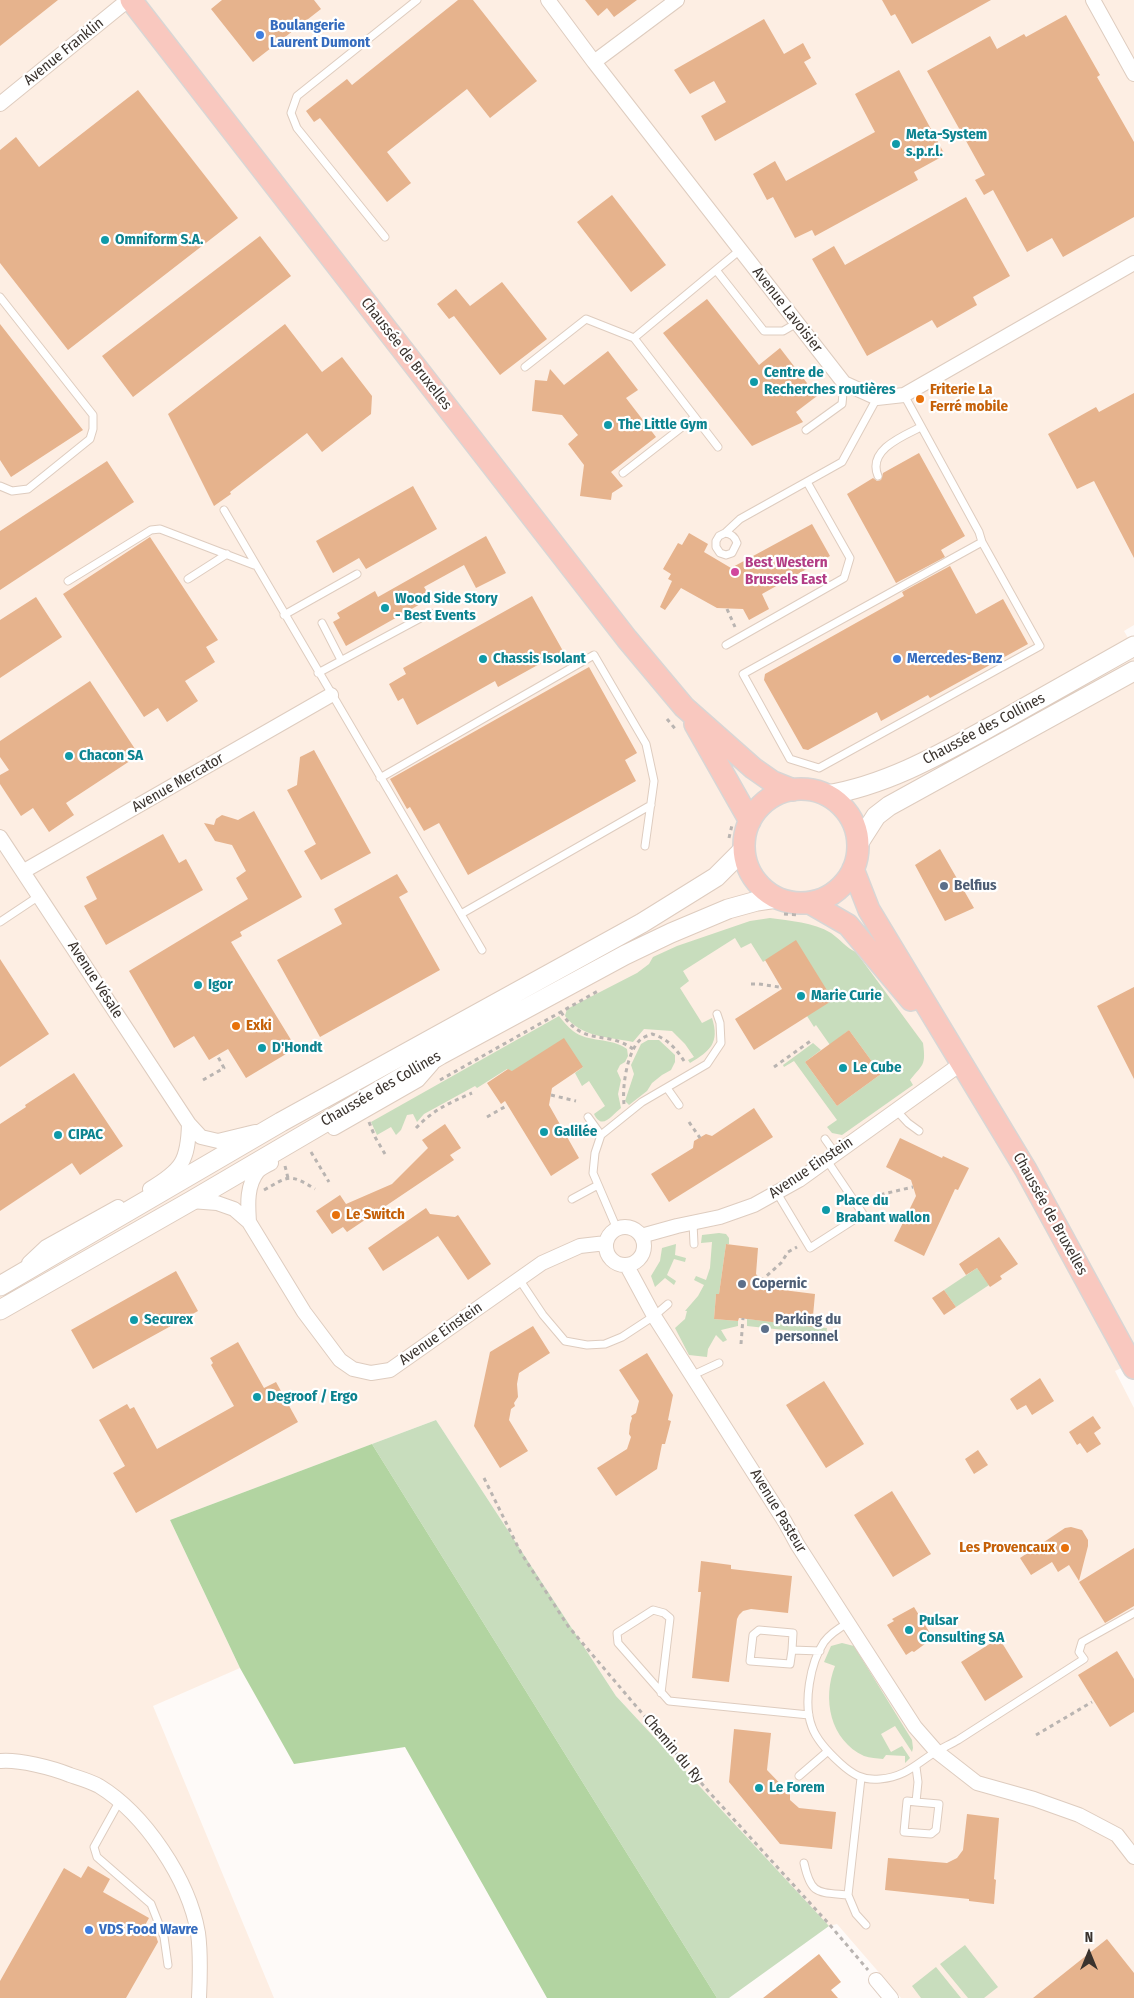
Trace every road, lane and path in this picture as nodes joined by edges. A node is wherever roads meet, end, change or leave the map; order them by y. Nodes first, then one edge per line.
1 (129, 0) edge
2 (418, 0) edge
3 (548, 0) edge
4 (677, 0) edge
5 (1093, 0) edge
6 (594, 62) junction
7 (1134, 74) edge
8 (0, 104) edge
9 (385, 237) dead end
10 (740, 250) junction
11 (1134, 263) edge
12 (716, 270) junction
13 (0, 297) edge
14 (797, 322) junction
15 (634, 338) junction
16 (525, 367) dead end
17 (844, 383) junction
18 (904, 395) junction
19 (877, 398) junction
20 (695, 417) junction
21 (921, 427) junction
22 (806, 430) dead end
23 (718, 447) dead end
24 (623, 473) dead end
25 (878, 476) dead end
26 (807, 482) junction
27 (0, 486) edge
28 (224, 510) dead end
29 (725, 533) dead end
30 (982, 542) junction
31 (227, 554) junction
32 (255, 565) junction
33 (357, 574) dead end
34 (188, 579) dead end
35 (68, 580) dead end
36 (727, 609) dead end
37 (430, 613) dead end
38 (284, 615) junction
39 (322, 624) dead end
40 (740, 637) junction
41 (726, 645) dead end
42 (1134, 646) edge
43 (341, 660) junction
44 (1134, 671) edge
45 (318, 673) junction
46 (331, 695) junction
47 (684, 707) junction
48 (380, 778) junction
49 (793, 790) junction
50 (826, 795) junction
51 (652, 805) junction
52 (741, 824) junction
53 (0, 837) edge
54 (736, 844) junction
55 (858, 844) junction
56 (645, 846) dead end
57 (853, 870) junction
58 (24, 871) junction
59 (40, 896) junction
60 (779, 906) junction
61 (806, 909) junction
62 (461, 914) junction
63 (0, 922) edge
64 (482, 950) dead end
65 (751, 984) dead end
66 (779, 987) dead end
67 (602, 989) dead end
68 (561, 1012) junction
69 (717, 1014) dead end
70 (812, 1040) dead end
71 (633, 1049) junction
72 (217, 1055) dead end
73 (440, 1055) junction
74 (962, 1063) junction
75 (774, 1067) dead end
76 (691, 1073) junction
77 (203, 1080) dead end
78 (434, 1083) dead end
79 (667, 1088) junction
80 (472, 1093) dead end
81 (551, 1095) dead end
82 (576, 1100) dead end
83 (508, 1106) dead end
84 (679, 1106) dead end
85 (896, 1110) junction
86 (628, 1114) junction
87 (487, 1117) dead end
88 (588, 1117) dead end
89 (281, 1122) junction
90 (689, 1122) dead end
91 (189, 1124) junction
92 (360, 1124) dead end
93 (416, 1128) dead end
94 (919, 1131) dead end
95 (601, 1135) junction
96 (700, 1138) dead end
97 (825, 1139) dead end
98 (319, 1148) dead end
99 (310, 1152) junction
100 (385, 1154) dead end
101 (831, 1156) junction
102 (303, 1157) dead end
103 (290, 1164) dead end
104 (285, 1166) junction
105 (288, 1178) junction
106 (252, 1181) junction
107 (329, 1182) dead end
108 (598, 1185) junction
109 (913, 1187) dead end
110 (315, 1189) dead end
111 (776, 1193) junction
112 (572, 1199) dead end
113 (247, 1200) junction
114 (191, 1201) junction
115 (859, 1208) junction
116 (249, 1222) junction
117 (693, 1223) junction
118 (617, 1229) junction
119 (642, 1236) junction
120 (806, 1242) junction
121 (606, 1243) junction
122 (694, 1244) dead end
123 (628, 1266) junction
124 (519, 1278) junction
125 (761, 1281) dead end
126 (6, 1282) edge
127 (668, 1304) dead end
128 (0, 1310) edge
129 (654, 1316) junction
130 (742, 1318) dead end
131 (741, 1344) dead end
132 (718, 1363) dead end
133 (1134, 1368) edge
134 (693, 1375) junction
135 (484, 1478) dead end
136 (1134, 1612) edge
137 (848, 1623) junction
138 (792, 1650) junction
139 (820, 1651) junction
140 (662, 1693) junction
141 (1092, 1702) dead end
142 (809, 1715) junction
143 (1036, 1734) dead end
144 (828, 1751) junction
145 (936, 1751) junction
146 (0, 1761) edge
147 (916, 1767) junction
148 (799, 1776) dead end
149 (861, 1778) junction
150 (119, 1802) junction
151 (916, 1802) junction
152 (1134, 1858) edge
153 (804, 1862) dead end
154 (848, 1895) junction
155 (866, 1925) dead end
156 (168, 1964) dead end
157 (876, 1980) joint
158 (198, 1998) edge
159 (891, 1998) edge

1 - 8 street, Avenue Franklin
1 - 47 main road, Chaussée de Bruxelles
2 - 9 lane
3 - 6 street, Avenue Lavoisier
4 - 6 street
5 - 7 street
6 - 10 street, Avenue Lavoisier
10 - 12 lane
10 - 14 street, Avenue Lavoisier
11 - 18 street
12 - 14 lane
12 - 15 lane
13 - 27 lane
14 - 17 street, Avenue Lavoisier
15 - 16 lane
15 - 20 lane
17 - 19 street, Avenue Lavoisier
17 - 22 lane
18 - 19 street
18 - 21 lane
19 - 26 lane
20 - 23 lane
20 - 24 lane
21 - 25 lane
21 - 30 lane
26 - 29 lane
26 - 40 lane
28 - 32 lane
30 - 30 lane
31 - 32 lane
31 - 34 lane
31 - 35 lane
32 - 38 lane
33 - 38 lane
36 - 40 path
37 - 43 lane
38 - 45 lane
39 - 43 lane
40 - 41 lane
42 - 50 main road, Chaussée des Collines
43 - 45 lane
44 - 55 main road, Chaussée des Collines
45 - 46 lane
46 - 48 lane
46 - 58 street, Avenue Mercator
47 - 49 main road, Chaussée de Bruxelles
47 - 52 main road, Chaussée de Bruxelles
48 - 51 lane
48 - 62 lane
49 - 50 main road, Chaussée de Bruxelles
49 - 52 main road, Chaussée de Bruxelles
50 - 55 main road, Chaussée de Bruxelles
51 - 56 lane
51 - 62 lane
52 - 54 path
52 - 54 main road, Chaussée de Bruxelles
53 - 58 street, Avenue Vésale
54 - 60 main road, Chaussée de Bruxelles
54 - 89 main road, Chaussée des Collines
55 - 57 main road, Chaussée de Bruxelles
57 - 61 main road, Chaussée de Bruxelles
57 - 74 main road, Chaussée de Bruxelles
58 - 59 street, Avenue Vésale
59 - 63 lane
59 - 91 street, Avenue Vésale
60 - 61 path
60 - 61 main road, Chaussée de Bruxelles
60 - 73 main road, Chaussée des Collines
61 - 74 main road, Chaussée de Bruxelles
62 - 64 lane
65 - 66 path
67 - 68 path
68 - 71 path
68 - 78 path
69 - 76 lane
70 - 75 path
71 - 76 path
71 - 86 path
72 - 77 path
73 - 106 street, Avenue Einstein
73 - 114 main road, Chaussée des Collines
74 - 85 street, Avenue Einstein
74 - 133 main road, Chaussée de Bruxelles
76 - 79 lane
79 - 84 lane
79 - 86 lane
80 - 93 path
81 - 82 path
83 - 87 path
85 - 94 lane
85 - 101 street, Avenue Einstein
86 - 95 lane
88 - 95 lane
89 - 91 street, Avenue Vésale
89 - 126 main road, Chaussée des Collines
90 - 96 path
91 - 126 street
92 - 100 path
95 - 108 lane
97 - 101 lane
98 - 99 path
99 - 102 path
99 - 107 path
101 - 111 street, Avenue Einstein
101 - 115 lane
103 - 104 path
104 - 105 path
104 - 106 path
105 - 110 path
105 - 113 path
106 - 113 street, Avenue Einstein
108 - 112 lane
108 - 118 lane
109 - 115 path
111 - 117 street, Avenue Einstein
111 - 120 lane
113 - 116 street, Avenue Einstein
114 - 116 street, Avenue Einstein
114 - 128 main road, Chaussée des Collines
115 - 120 lane
116 - 124 street, Avenue Einstein
117 - 119 street, Avenue Einstein
117 - 122 lane
118 - 119 street
118 - 121 street
119 - 123 street
120 - 125 path
121 - 123 street
121 - 124 street, Avenue Einstein
123 - 129 street, Avenue Pasteur
124 - 129 lane
127 - 129 lane
129 - 134 street, Avenue Pasteur
130 - 131 path
132 - 134 lane
134 - 137 street, Avenue Pasteur
135 - 157 path, Chemin du Ry
136 - 145 lane
137 - 139 lane
137 - 145 street, Avenue Pasteur
138 - 138 lane
138 - 139 lane
139 - 142 lane
140 - 140 lane
140 - 142 lane
141 - 143 path
142 - 144 lane
144 - 148 lane
144 - 149 lane
145 - 147 lane
145 - 152 street, Avenue Pasteur
146 - 150 street
147 - 149 lane
147 - 151 lane
149 - 154 lane
150 - 156 lane
150 - 158 street
151 - 151 lane
153 - 154 lane
154 - 155 lane
157 - 159 street

